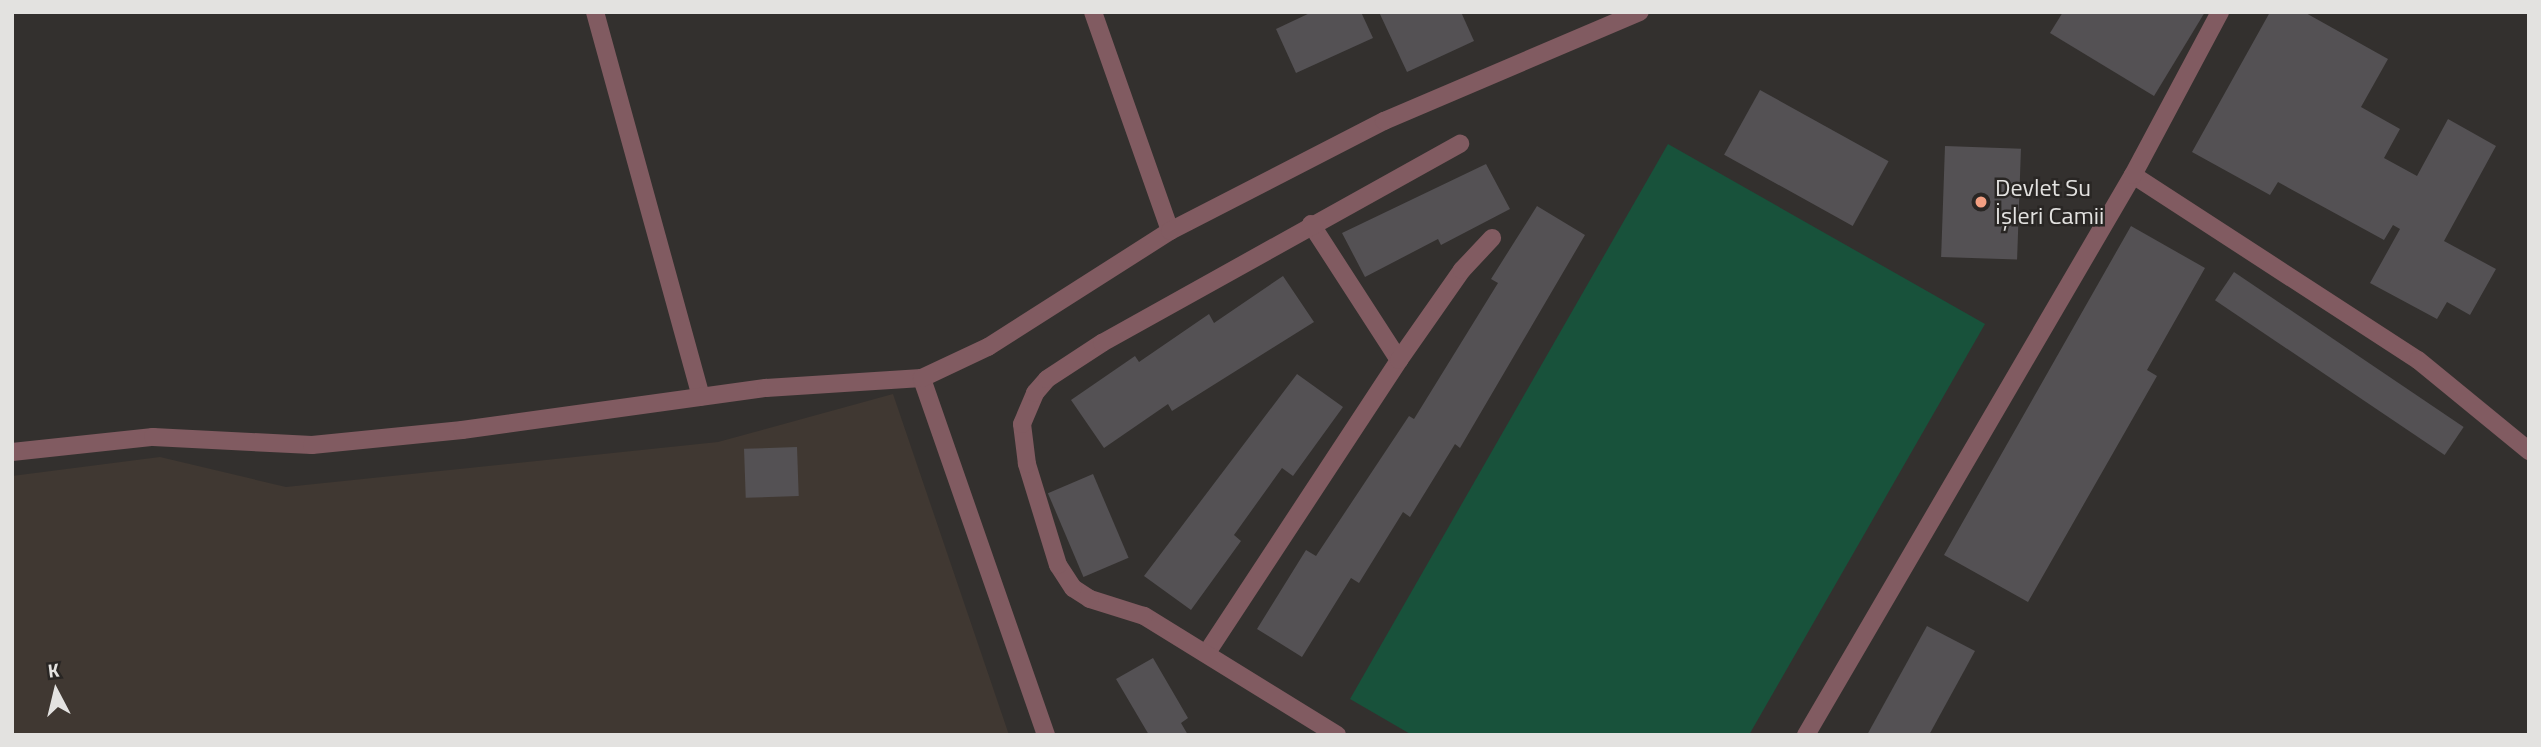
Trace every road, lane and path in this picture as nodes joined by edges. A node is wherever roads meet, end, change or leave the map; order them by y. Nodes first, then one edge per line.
1 (595, 12) edge
2 (1093, 12) edge
3 (1640, 12) edge
4 (2220, 12) edge
5 (1460, 144) dead end
6 (2133, 175) junction
7 (1311, 224) junction
8 (1170, 230) junction
9 (1492, 238) dead end
10 (1399, 360) junction
11 (922, 378) junction
12 (701, 397) junction
13 (2529, 451) edge
14 (12, 452) edge
15 (1208, 651) junction
16 (1046, 735) edge
17 (1337, 735) edge
18 (1806, 735) edge

1 - 12 street
2 - 8 street
3 - 8 street
4 - 6 street
5 - 7 street
6 - 13 street
6 - 18 street
7 - 10 street
7 - 15 street
8 - 11 street
9 - 10 street
10 - 15 street
11 - 12 street
11 - 16 street
12 - 14 street
15 - 17 street

